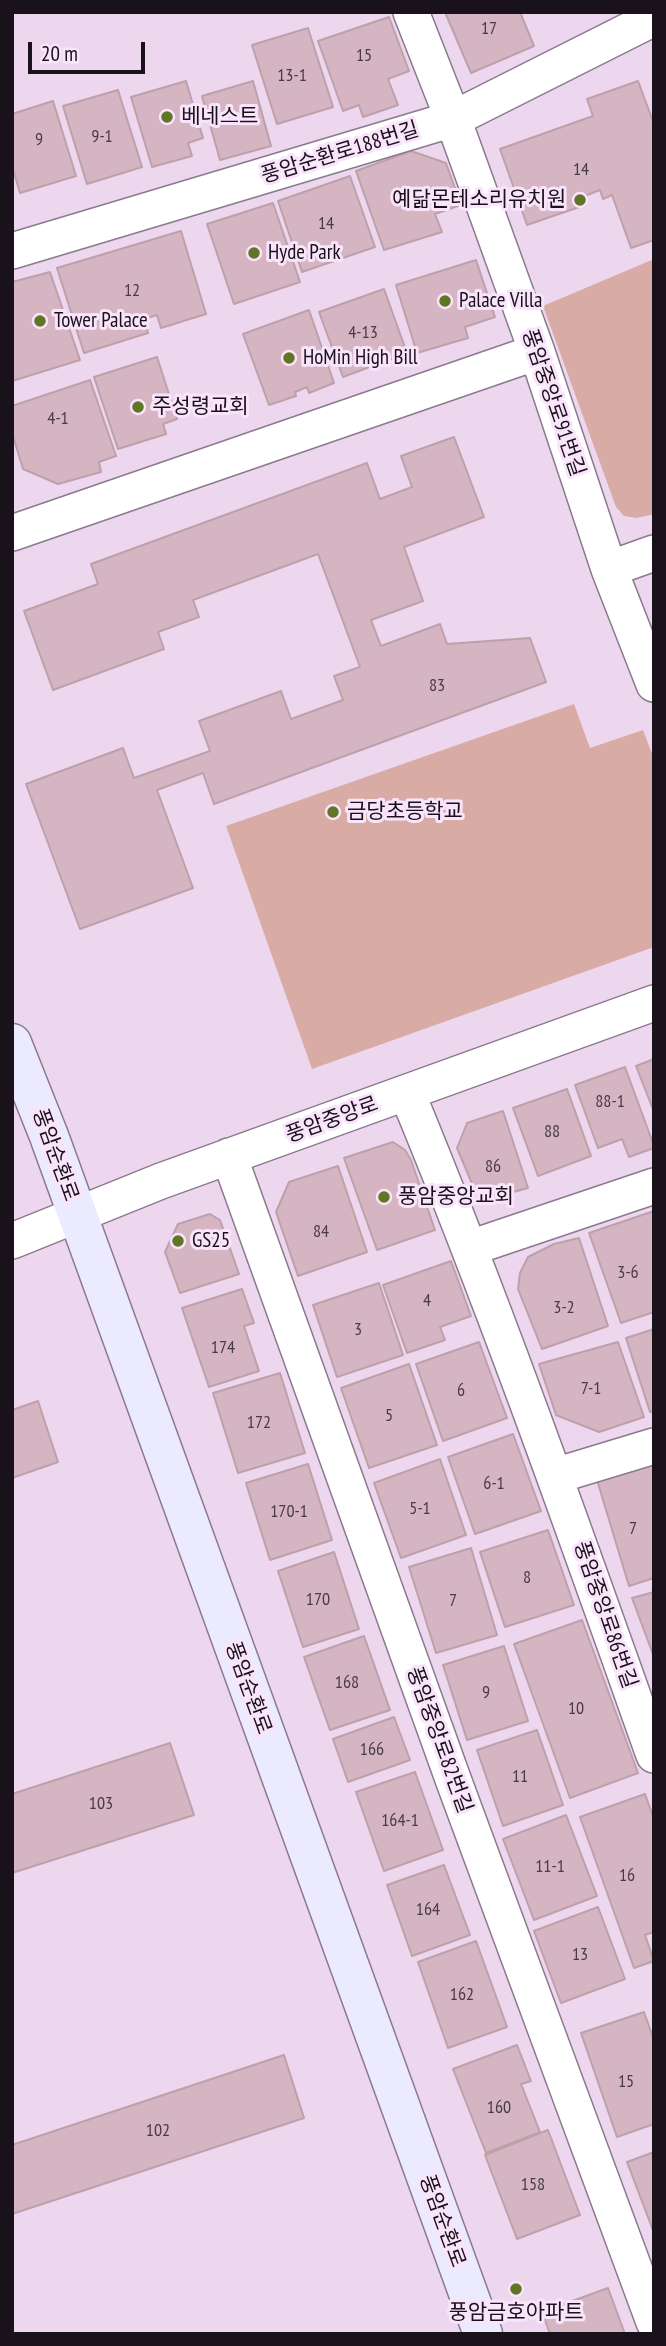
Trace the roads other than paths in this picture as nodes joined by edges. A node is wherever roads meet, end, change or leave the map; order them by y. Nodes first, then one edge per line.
1 (411, 12) edge
2 (654, 18) edge
3 (453, 119) junction
4 (12, 251) edge
5 (537, 352) junction
6 (15, 523) edge
7 (654, 554) edge
8 (609, 569) junction
9 (654, 684) edge
10 (654, 1003) edge
11 (12, 1043) edge
12 (407, 1093) junction
13 (229, 1156) junction
14 (654, 1186) edge
15 (77, 1217) junction
16 (12, 1241) edge
17 (470, 1248) junction
18 (654, 1446) edge
19 (555, 1476) junction
20 (654, 1755) edge
21 (654, 2322) edge
22 (483, 2334) edge

1 - 3 street, 풍암중앙로91번길
2 - 3 street, 풍암순환로188번길
3 - 4 street, 풍암순환로188번길
3 - 5 street, 풍암중앙로91번길
5 - 6 street
5 - 8 street, 풍암중앙로91번길
7 - 8 street
8 - 9 street, 풍암중앙로91번길
10 - 12 street, 풍암중앙로
11 - 15 street, 풍암순환로
12 - 13 street, 풍암중앙로
12 - 17 street, 풍암중앙로86번길
13 - 15 street, 풍암중앙로
13 - 21 street, 풍암중앙로82번길
14 - 17 street
15 - 16 street, 풍암중앙로
15 - 22 street, 풍암순환로
17 - 19 street, 풍암중앙로86번길
18 - 19 street
19 - 20 street, 풍암중앙로86번길

